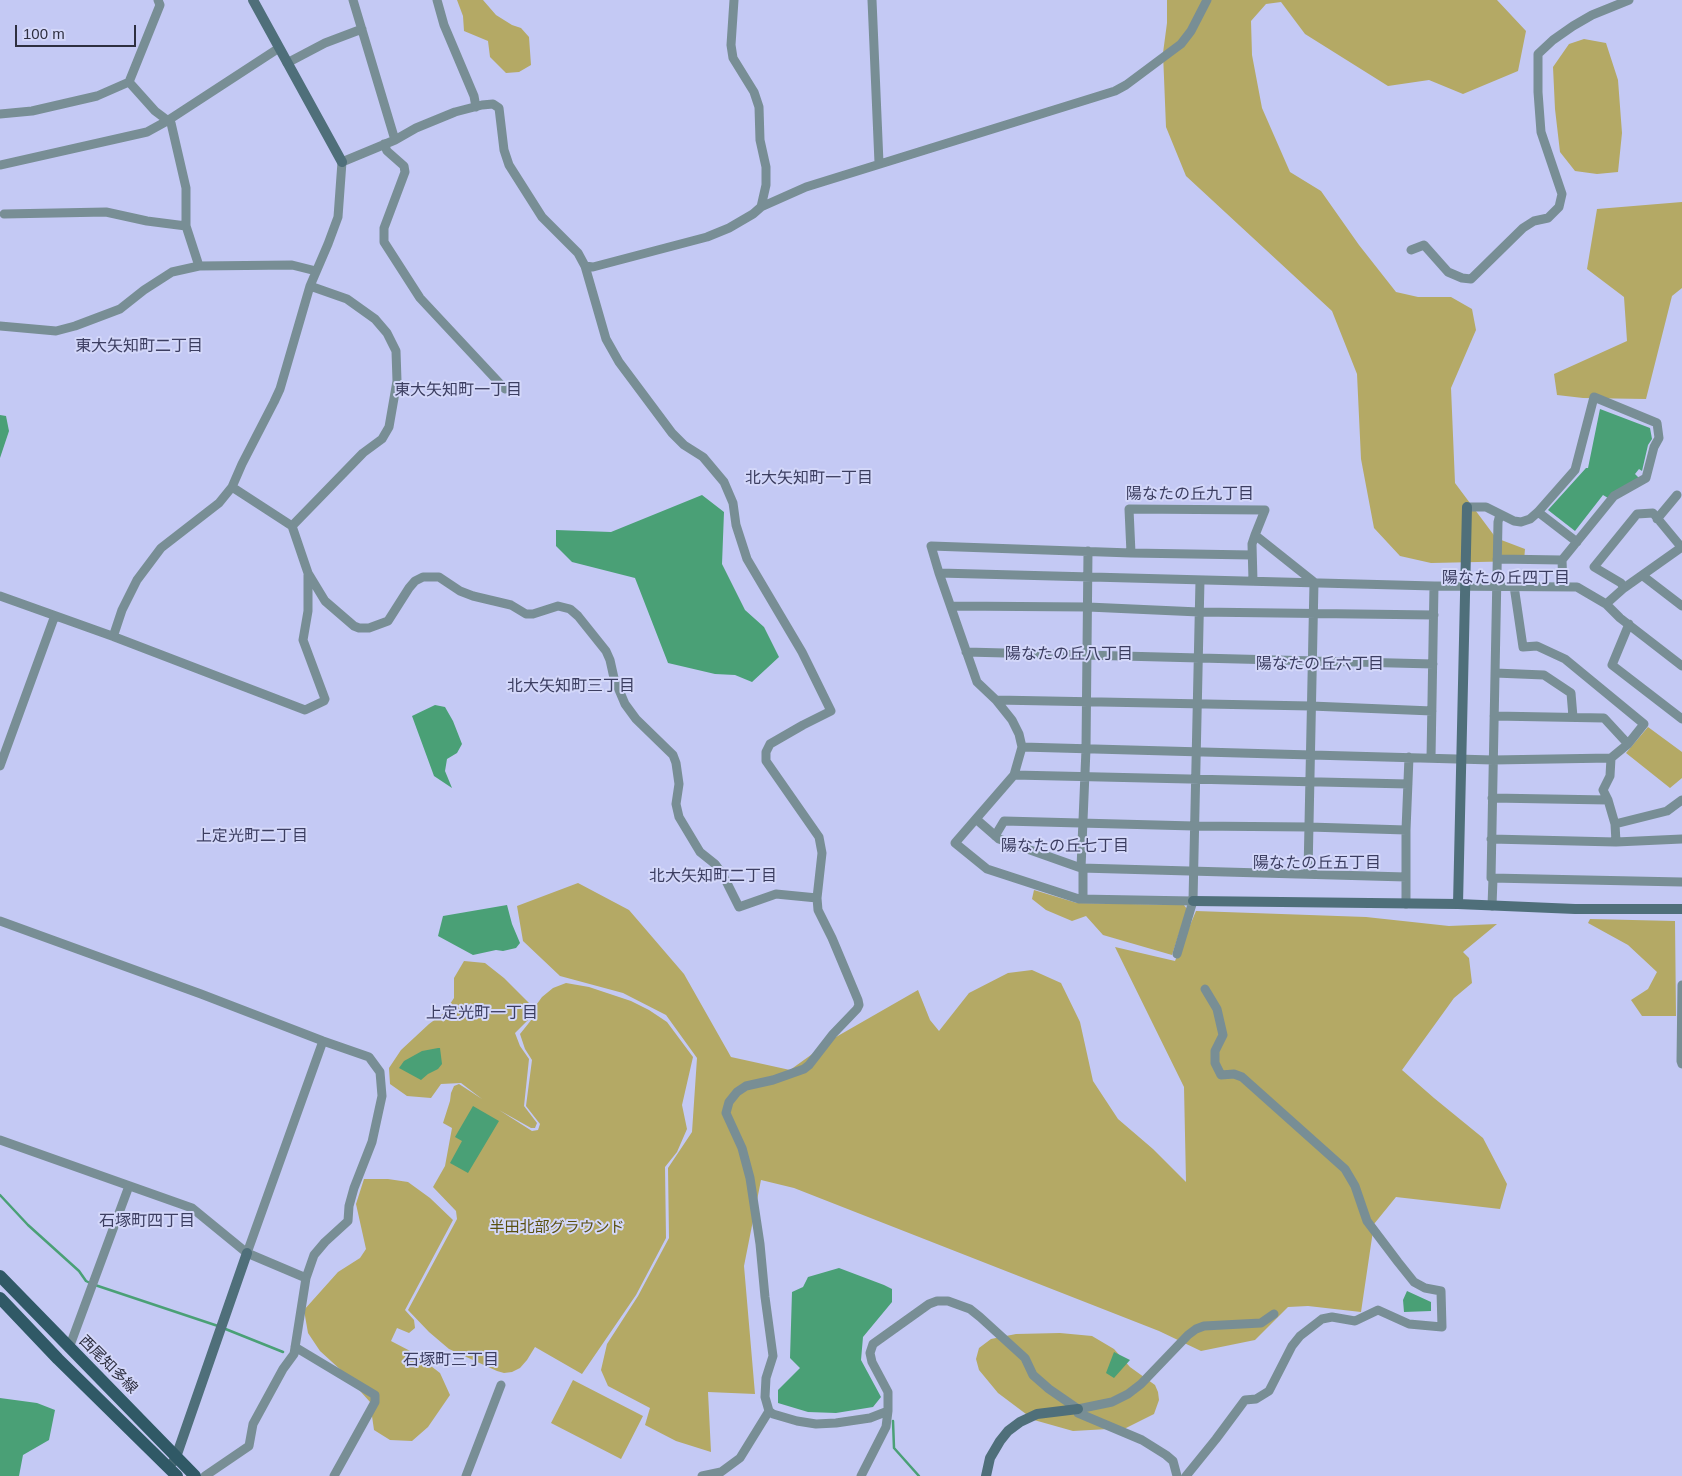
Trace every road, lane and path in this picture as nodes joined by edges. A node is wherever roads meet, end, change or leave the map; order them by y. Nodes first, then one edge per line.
1 (158, 0) edge
2 (253, 0) edge
3 (353, 0) edge
4 (437, 0) edge
5 (734, 0) edge
6 (872, 0) edge
7 (1207, 0) edge
8 (1629, 0) edge
9 (362, 29) junction
10 (279, 48) junction
11 (287, 63) junction
12 (128, 82) junction
13 (476, 107) junction
14 (0, 114) edge
15 (167, 121) junction
16 (395, 140) junction
17 (384, 144) junction
18 (342, 162) junction
19 (879, 164) junction
20 (0, 165) edge
21 (761, 207) junction
22 (4, 214) dead end
23 (186, 226) junction
24 (1411, 250) dead end
25 (199, 266) junction
26 (585, 266) junction
27 (316, 271) junction
28 (310, 286) junction
29 (0, 326) edge
30 (504, 389) dead end
31 (232, 487) junction
32 (1677, 495) dead end
33 (1467, 507) joint
34 (1538, 512) junction
35 (1500, 514) junction
36 (1658, 519) junction
37 (292, 526) junction
38 (1255, 535) junction
39 (1577, 542) junction
40 (1682, 548) edge
41 (1088, 551) junction
42 (1131, 553) junction
43 (1252, 555) junction
44 (1498, 559) junction
45 (1562, 560) junction
46 (308, 573) junction
47 (939, 573) junction
48 (1643, 576) junction
49 (1089, 577) junction
50 (1200, 580) junction
51 (1253, 581) junction
52 (1314, 582) junction
53 (1434, 586) junction
54 (1465, 586) junction
55 (1497, 586) junction
56 (1514, 586) junction
57 (1562, 587) junction
58 (1624, 588) junction
59 (0, 596) edge
60 (1606, 604) junction
61 (951, 606) junction
62 (1682, 606) edge
63 (1088, 607) junction
64 (1199, 612) junction
65 (1313, 614) junction
66 (1434, 616) junction
67 (58, 617) junction
68 (1628, 624) junction
69 (112, 636) junction
70 (966, 652) junction
71 (1088, 654) junction
72 (1198, 658) junction
73 (1312, 660) junction
74 (1433, 664) junction
75 (1682, 666) edge
76 (1495, 673) junction
77 (996, 700) junction
78 (1087, 700) junction
79 (1197, 704) junction
80 (1311, 706) junction
81 (1432, 711) junction
82 (1494, 716) junction
83 (1573, 717) junction
84 (1682, 719) edge
85 (1628, 744) junction
86 (1022, 747) junction
87 (1086, 748) junction
88 (1196, 751) junction
89 (1310, 754) junction
90 (1409, 757) junction
91 (1431, 758) junction
92 (1611, 758) junction
93 (1461, 759) junction
94 (1493, 760) junction
95 (0, 766) edge
96 (1014, 775) junction
97 (1085, 778) junction
98 (1195, 779) junction
99 (1310, 782) junction
100 (1408, 784) junction
101 (1492, 798) junction
102 (1608, 800) junction
103 (1682, 800) edge
104 (976, 819) junction
105 (1084, 823) junction
106 (1615, 824) junction
107 (1194, 826) junction
108 (1309, 827) junction
109 (1406, 830) junction
110 (995, 836) junction
111 (1491, 839) junction
112 (1682, 839) edge
113 (1616, 842) junction
114 (1082, 868) junction
115 (1194, 872) junction
116 (1308, 873) junction
117 (1406, 876) junction
118 (1493, 878) junction
119 (1682, 882) edge
120 (817, 898) junction
121 (1083, 899) junction
122 (1193, 901) junction
123 (1406, 904) junction
124 (1458, 904) junction
125 (1492, 906) junction
126 (1682, 909) edge
127 (0, 921) edge
128 (1177, 954) dead end
129 (1682, 985) edge
130 (1205, 989) dead end
131 (1682, 1019) edge
132 (322, 1042) junction
133 (1682, 1062) edge
134 (0, 1140) edge
135 (128, 1186) junction
136 (247, 1253) junction
137 (0, 1276) edge
138 (306, 1278) junction
139 (0, 1298) edge
140 (1274, 1314) dead end
141 (295, 1347) junction
142 (69, 1348) junction
143 (501, 1385) dead end
144 (1078, 1409) junction
145 (769, 1411) junction
146 (888, 1411) junction
147 (176, 1457) junction
148 (173, 1472) edge
149 (195, 1476) edge
150 (206, 1476) edge
151 (334, 1476) edge
152 (466, 1476) edge
153 (702, 1476) edge
154 (861, 1476) edge
155 (986, 1476) edge
156 (1177, 1476) edge
157 (1186, 1476) edge

1 - 12 street
2 - 10 street
3 - 9 street
4 - 13 street
5 - 21 street
6 - 19 street
7 - 19 street
8 - 24 street
9 - 11 street
9 - 16 street
10 - 11 street
10 - 15 street
11 - 18 street
12 - 14 street
12 - 15 street
13 - 16 street
13 - 26 street
15 - 20 street
15 - 23 street
16 - 17 street
17 - 18 street
17 - 30 street
18 - 27 street
19 - 21 street
21 - 26 street
22 - 23 street
23 - 25 street
25 - 27 street
25 - 29 street
26 - 120 street
27 - 28 street
28 - 31 street
28 - 37 street
31 - 37 street
31 - 69 street
32 - 36 street
33 - 35 street
33 - 54 street
34 - 35 street
34 - 39 street
34 - 39 street
35 - 44 street
36 - 40 street
36 - 58 street
37 - 46 street
38 - 42 street
38 - 43 street
38 - 52 street
39 - 45 street
40 - 48 street
41 - 42 street
41 - 47 street
41 - 49 street
42 - 43 street
43 - 51 street
44 - 45 street
44 - 55 street
45 - 57 street
46 - 69 street
46 - 120 street
47 - 49 street
47 - 61 street
48 - 58 street
48 - 62 street
49 - 50 street
49 - 63 street
50 - 51 street
50 - 64 street
51 - 52 street
52 - 53 street
52 - 65 street
53 - 54 street
53 - 66 street
54 - 55 street
54 - 93 street
55 - 56 street
55 - 76 street
56 - 57 street
56 - 85 street
57 - 60 street
58 - 60 street
59 - 67 street
60 - 68 street
61 - 63 street
61 - 70 street
63 - 64 street
63 - 71 street
64 - 65 street
64 - 72 street
65 - 66 street
65 - 73 street
66 - 74 street
67 - 69 street
67 - 95 street
68 - 75 street
68 - 84 street
70 - 71 street
70 - 77 street
71 - 72 street
71 - 78 street
72 - 73 street
72 - 79 street
73 - 74 street
73 - 80 street
74 - 81 street
76 - 82 street
76 - 83 street
77 - 78 street
77 - 86 street
78 - 79 street
78 - 87 street
79 - 80 street
79 - 88 street
80 - 81 street
80 - 89 street
81 - 91 street
82 - 83 street
82 - 94 street
83 - 85 street
85 - 92 street
86 - 87 street
86 - 96 street
87 - 88 street
87 - 97 street
88 - 89 street
88 - 98 street
89 - 90 street
89 - 99 street
90 - 91 street
90 - 100 street
91 - 93 street
92 - 94 street
92 - 102 street
93 - 94 street
93 - 124 street
94 - 101 street
96 - 97 street
96 - 104 street
97 - 98 street
97 - 105 street
98 - 99 street
98 - 107 street
99 - 100 street
99 - 108 street
100 - 109 street
101 - 102 street
101 - 111 street
102 - 106 street
103 - 106 street
104 - 110 street
104 - 121 street
105 - 107 street
105 - 110 street
105 - 114 street
106 - 113 street
107 - 108 street
107 - 115 street
108 - 109 street
108 - 116 street
109 - 117 street
110 - 114 street
111 - 113 street
111 - 118 street
112 - 113 street
114 - 115 street
114 - 121 street
115 - 116 street
115 - 122 street
116 - 117 street
117 - 123 street
118 - 119 street
118 - 125 street
120 - 145 street
121 - 122 street
122 - 123 street
122 - 128 street
123 - 124 street
124 - 125 street
125 - 126 street
127 - 132 street
129 - 131 street
130 - 157 street
131 - 133 street
132 - 136 street
132 - 138 street
134 - 135 street
135 - 136 street
135 - 142 street
136 - 138 street
136 - 147 street
137 - 142 main road, 西尾知多線
138 - 141 street
139 - 148 main road, 西尾知多線
140 - 144 street
141 - 150 street
141 - 151 street
142 - 147 main road, 西尾知多線
143 - 152 street
144 - 146 street
144 - 155 street
144 - 156 street
145 - 146 street
145 - 153 street
146 - 154 street
147 - 148 street
147 - 149 main road, 西尾知多線

